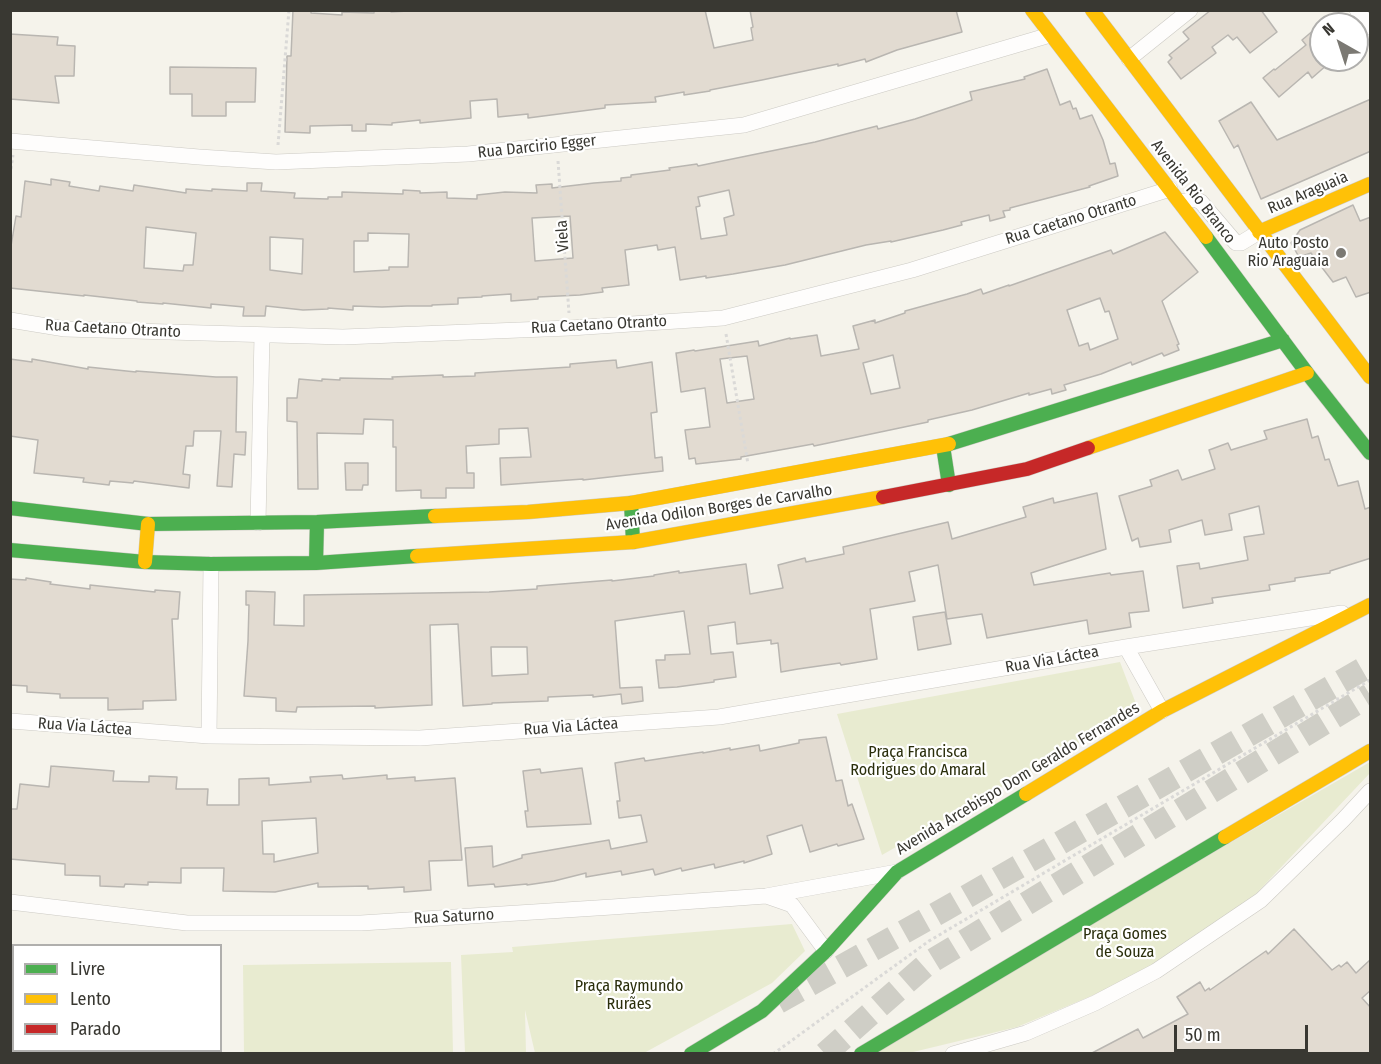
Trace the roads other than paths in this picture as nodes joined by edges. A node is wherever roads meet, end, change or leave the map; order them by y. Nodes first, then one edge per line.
1 (1032, 10) edge
2 (1092, 10) edge
3 (1190, 10) edge
4 (1357, 10) edge
5 (1371, 27) edge
6 (1050, 35) junction
7 (1129, 59) junction
8 (10, 141) edge
9 (1371, 184) edge
10 (1170, 189) junction
11 (1180, 202) junction
12 (1259, 232) junction
13 (10, 320) edge
14 (262, 335) junction
15 (1283, 340) junction
16 (1307, 373) junction
17 (1371, 376) edge
18 (943, 447) junction
19 (1371, 453) edge
20 (949, 485) junction
21 (631, 503) junction
22 (10, 508) edge
23 (317, 522) junction
24 (258, 523) junction
25 (148, 524) junction
26 (633, 542) junction
27 (10, 550) edge
28 (145, 561) junction
29 (316, 563) junction
30 (211, 564) junction
31 (1366, 607) edge
32 (1126, 647) junction
33 (1162, 711) junction
34 (10, 721) edge
35 (209, 736) junction
36 (1371, 751) edge
37 (1371, 791) edge
38 (897, 872) junction
39 (766, 896) junction
40 (10, 902) edge
41 (826, 951) junction
42 (691, 1053) edge
43 (861, 1053) edge
44 (953, 1053) edge

1 - 6 street, Avenida Rio Branco
2 - 7 street, Avenida Rio Branco
3 - 7 street
4 - 5 street
6 - 8 street, Rua Darcirio Egger
6 - 10 street, Avenida Rio Branco
7 - 12 street, Avenida Rio Branco
9 - 12 street, Rua Araguaia
10 - 11 street, Avenida Rio Branco
10 - 14 street, Rua Caetano Otranto
11 - 12 street
11 - 15 street, Avenida Rio Branco
12 - 17 street, Avenida Rio Branco
13 - 14 street, Rua Caetano Otranto
14 - 24 street
15 - 16 street, Avenida Rio Branco
15 - 18 street, Avenida Odilon Borges de Carvalho
16 - 19 street, Avenida Rio Branco
16 - 20 street, Avenida Odilon Borges de Carvalho
18 - 20 street
18 - 21 street, Avenida Odilon Borges de Carvalho
20 - 26 street, Avenida Odilon Borges de Carvalho
21 - 23 street, Avenida Odilon Borges de Carvalho
21 - 26 street
22 - 25 street, Avenida Odilon Borges de Carvalho
23 - 24 street, Avenida Odilon Borges de Carvalho
23 - 29 street
24 - 25 street, Avenida Odilon Borges de Carvalho
25 - 28 street
26 - 29 street, Avenida Odilon Borges de Carvalho
27 - 28 street, Avenida Odilon Borges de Carvalho
28 - 30 street, Avenida Odilon Borges de Carvalho
29 - 30 street, Avenida Odilon Borges de Carvalho
30 - 35 street
31 - 32 street, Rua Via Láctea
31 - 33 street, Avenida Arcebispo Dom Geraldo Fernandes
32 - 33 street
32 - 35 street, Rua Via Láctea
33 - 38 street, Avenida Arcebispo Dom Geraldo Fernandes
34 - 35 street, Rua Via Láctea
36 - 43 street
37 - 44 street
38 - 39 street, Rua Saturno
38 - 41 street, Avenida Arcebispo Dom Geraldo Fernandes
39 - 40 street, Rua Saturno
39 - 41 street
41 - 42 street, Avenida Arcebispo Dom Geraldo Fernandes

